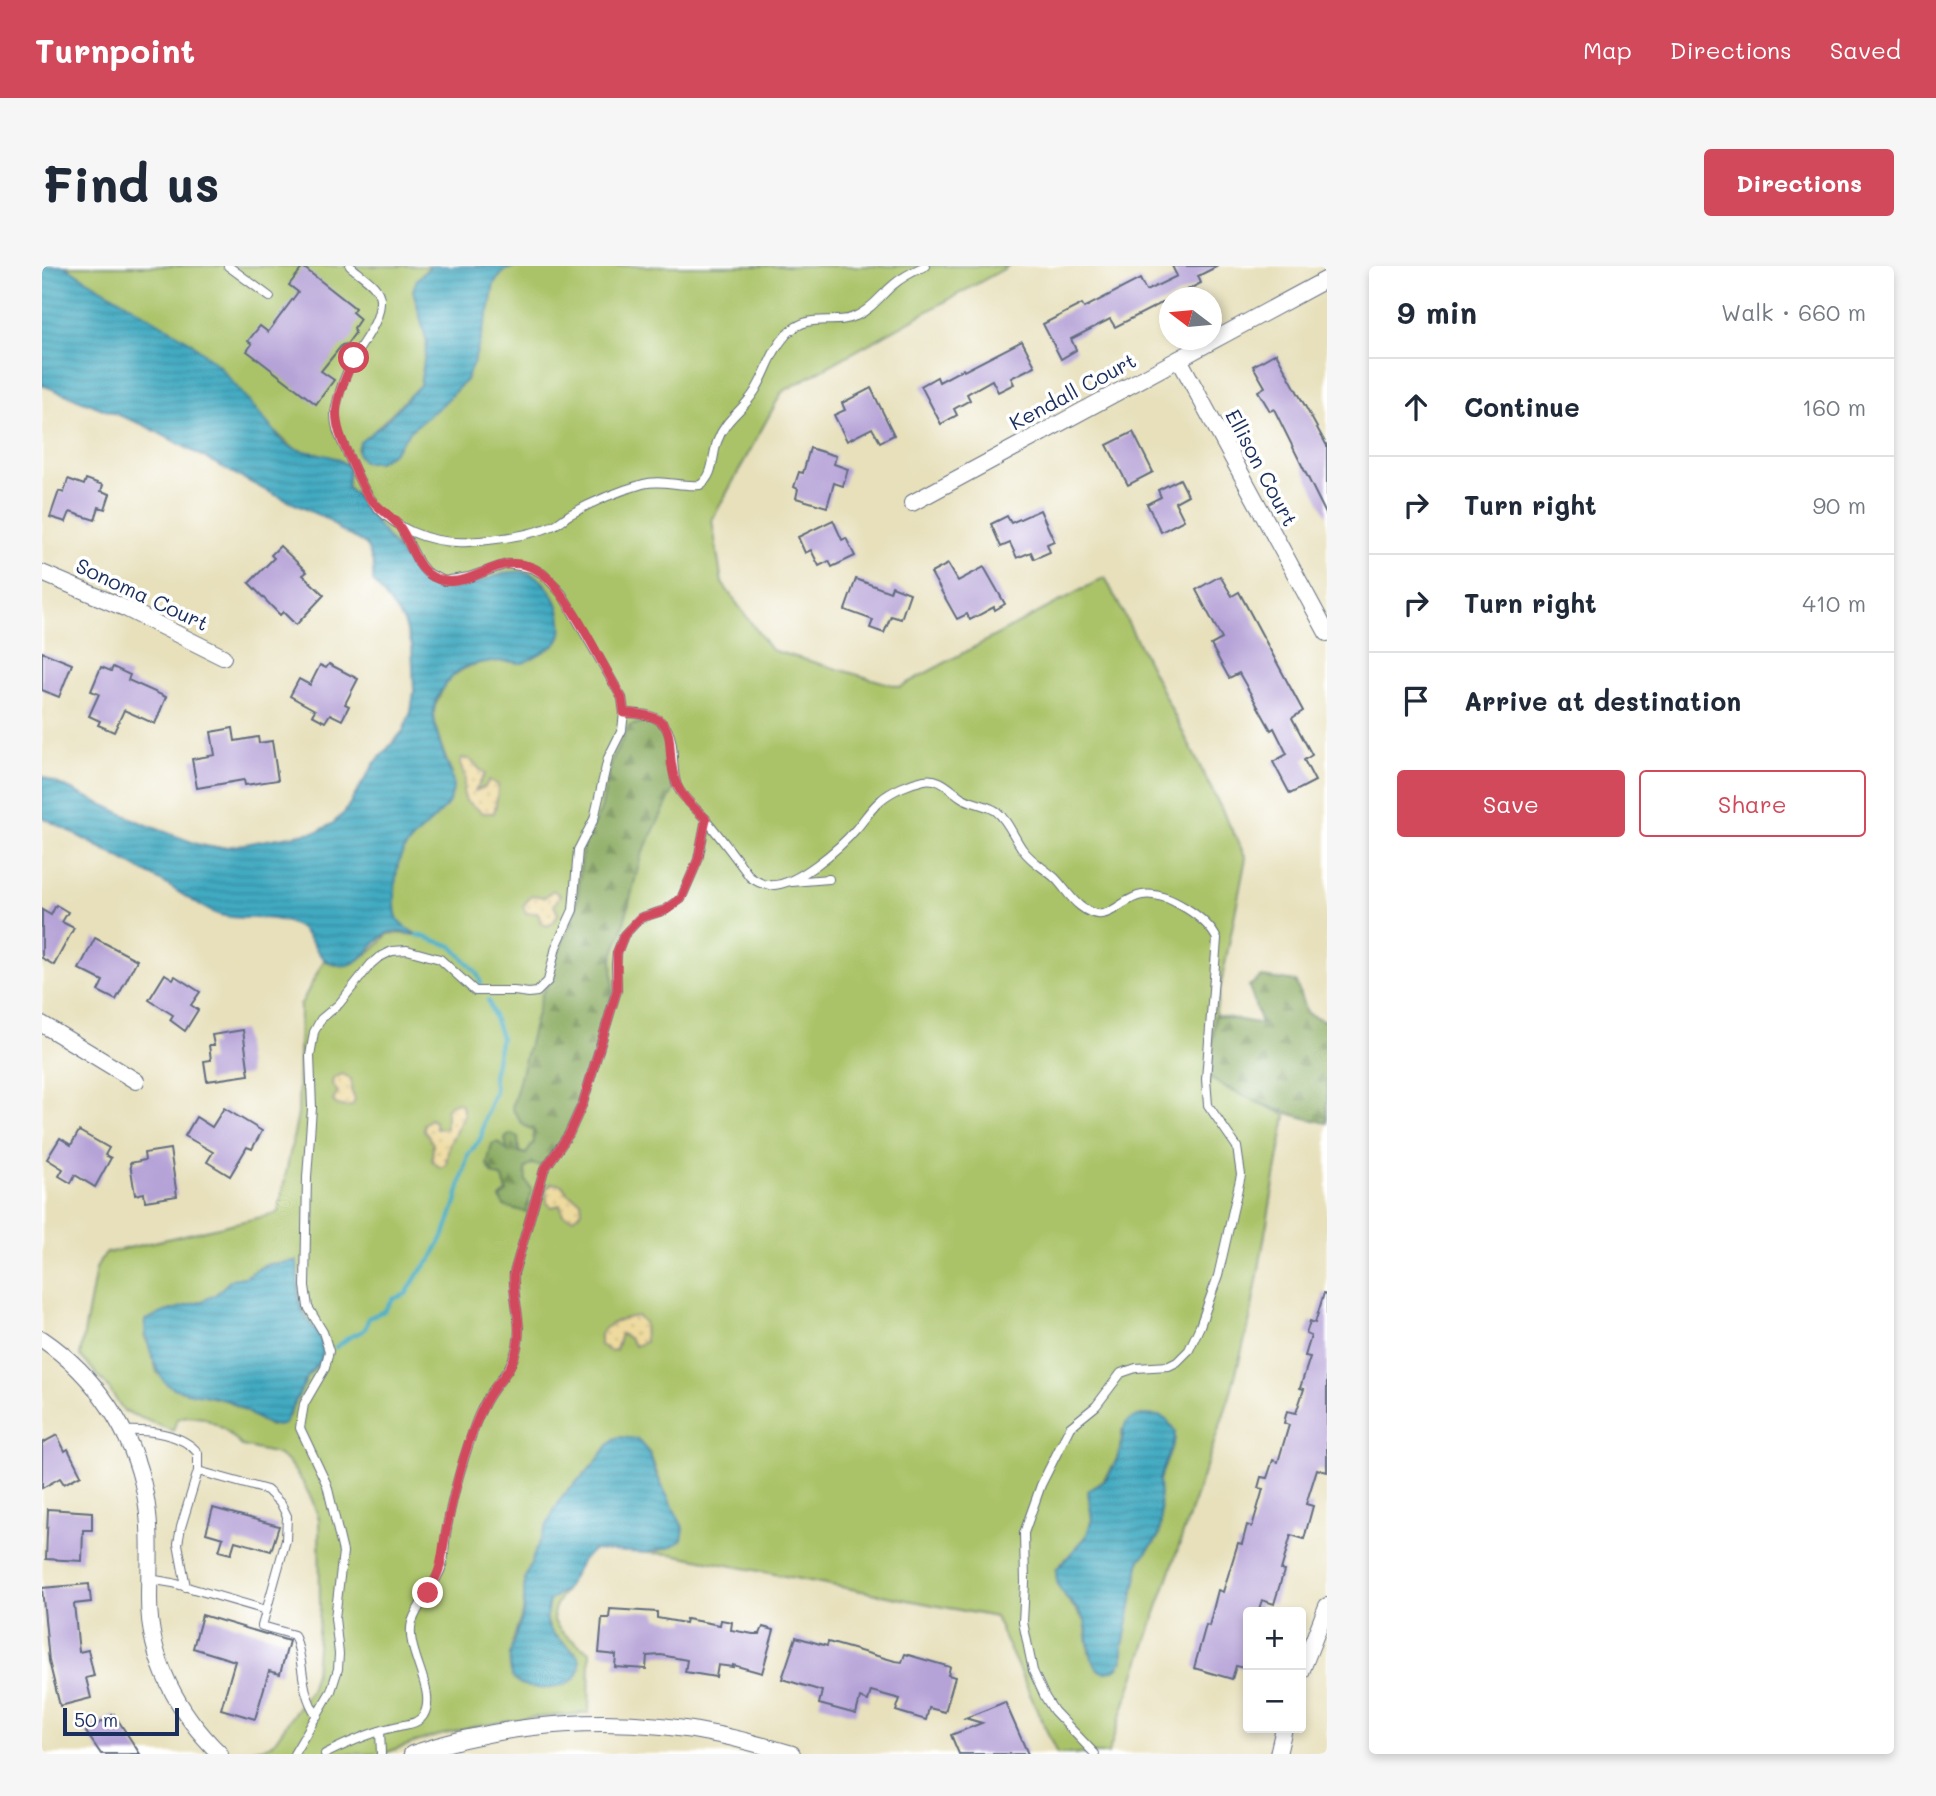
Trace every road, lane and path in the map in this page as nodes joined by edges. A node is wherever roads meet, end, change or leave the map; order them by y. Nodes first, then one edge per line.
1 (228, 266) edge
2 (350, 266) edge
3 (925, 266) edge
4 (1327, 279) edge
5 (270, 297) dead end
6 (1179, 359) junction
7 (912, 503) dead end
8 (400, 526) junction
9 (42, 573) edge
10 (1327, 633) edge
11 (223, 657) dead end
12 (624, 713) junction
13 (706, 819) junction
14 (829, 879) dead end
15 (782, 884) junction
16 (42, 1024) edge
17 (136, 1081) dead end
18 (42, 1339) edge
19 (124, 1431) junction
20 (198, 1471) junction
21 (149, 1579) junction
22 (186, 1587) junction
23 (1327, 1606) edge
24 (266, 1610) junction
25 (1302, 1670) edge
26 (317, 1716) junction
27 (380, 1731) junction
28 (1283, 1733) edge
29 (220, 1754) edge
30 (293, 1754) edge
31 (325, 1754) edge
32 (381, 1754) edge
33 (412, 1754) edge
34 (792, 1754) edge
35 (1096, 1754) edge
36 (1278, 1754) edge

1 - 5 lane
2 - 8 lane
3 - 8 lane
4 - 6 street, Kendall Court
6 - 7 street, Kendall Court
6 - 10 street, Ellison Court
8 - 12 lane
9 - 11 street, Sonoma Court
12 - 13 lane
12 - 26 lane
13 - 15 lane
13 - 27 lane
14 - 15 lane
15 - 35 lane
16 - 17 street
18 - 19 street
19 - 20 lane
19 - 21 street
20 - 22 lane
20 - 24 lane
21 - 22 lane
21 - 29 street
22 - 24 lane
23 - 25 street
24 - 26 lane
26 - 30 lane
27 - 31 lane
27 - 32 lane
28 - 36 street
33 - 34 street

